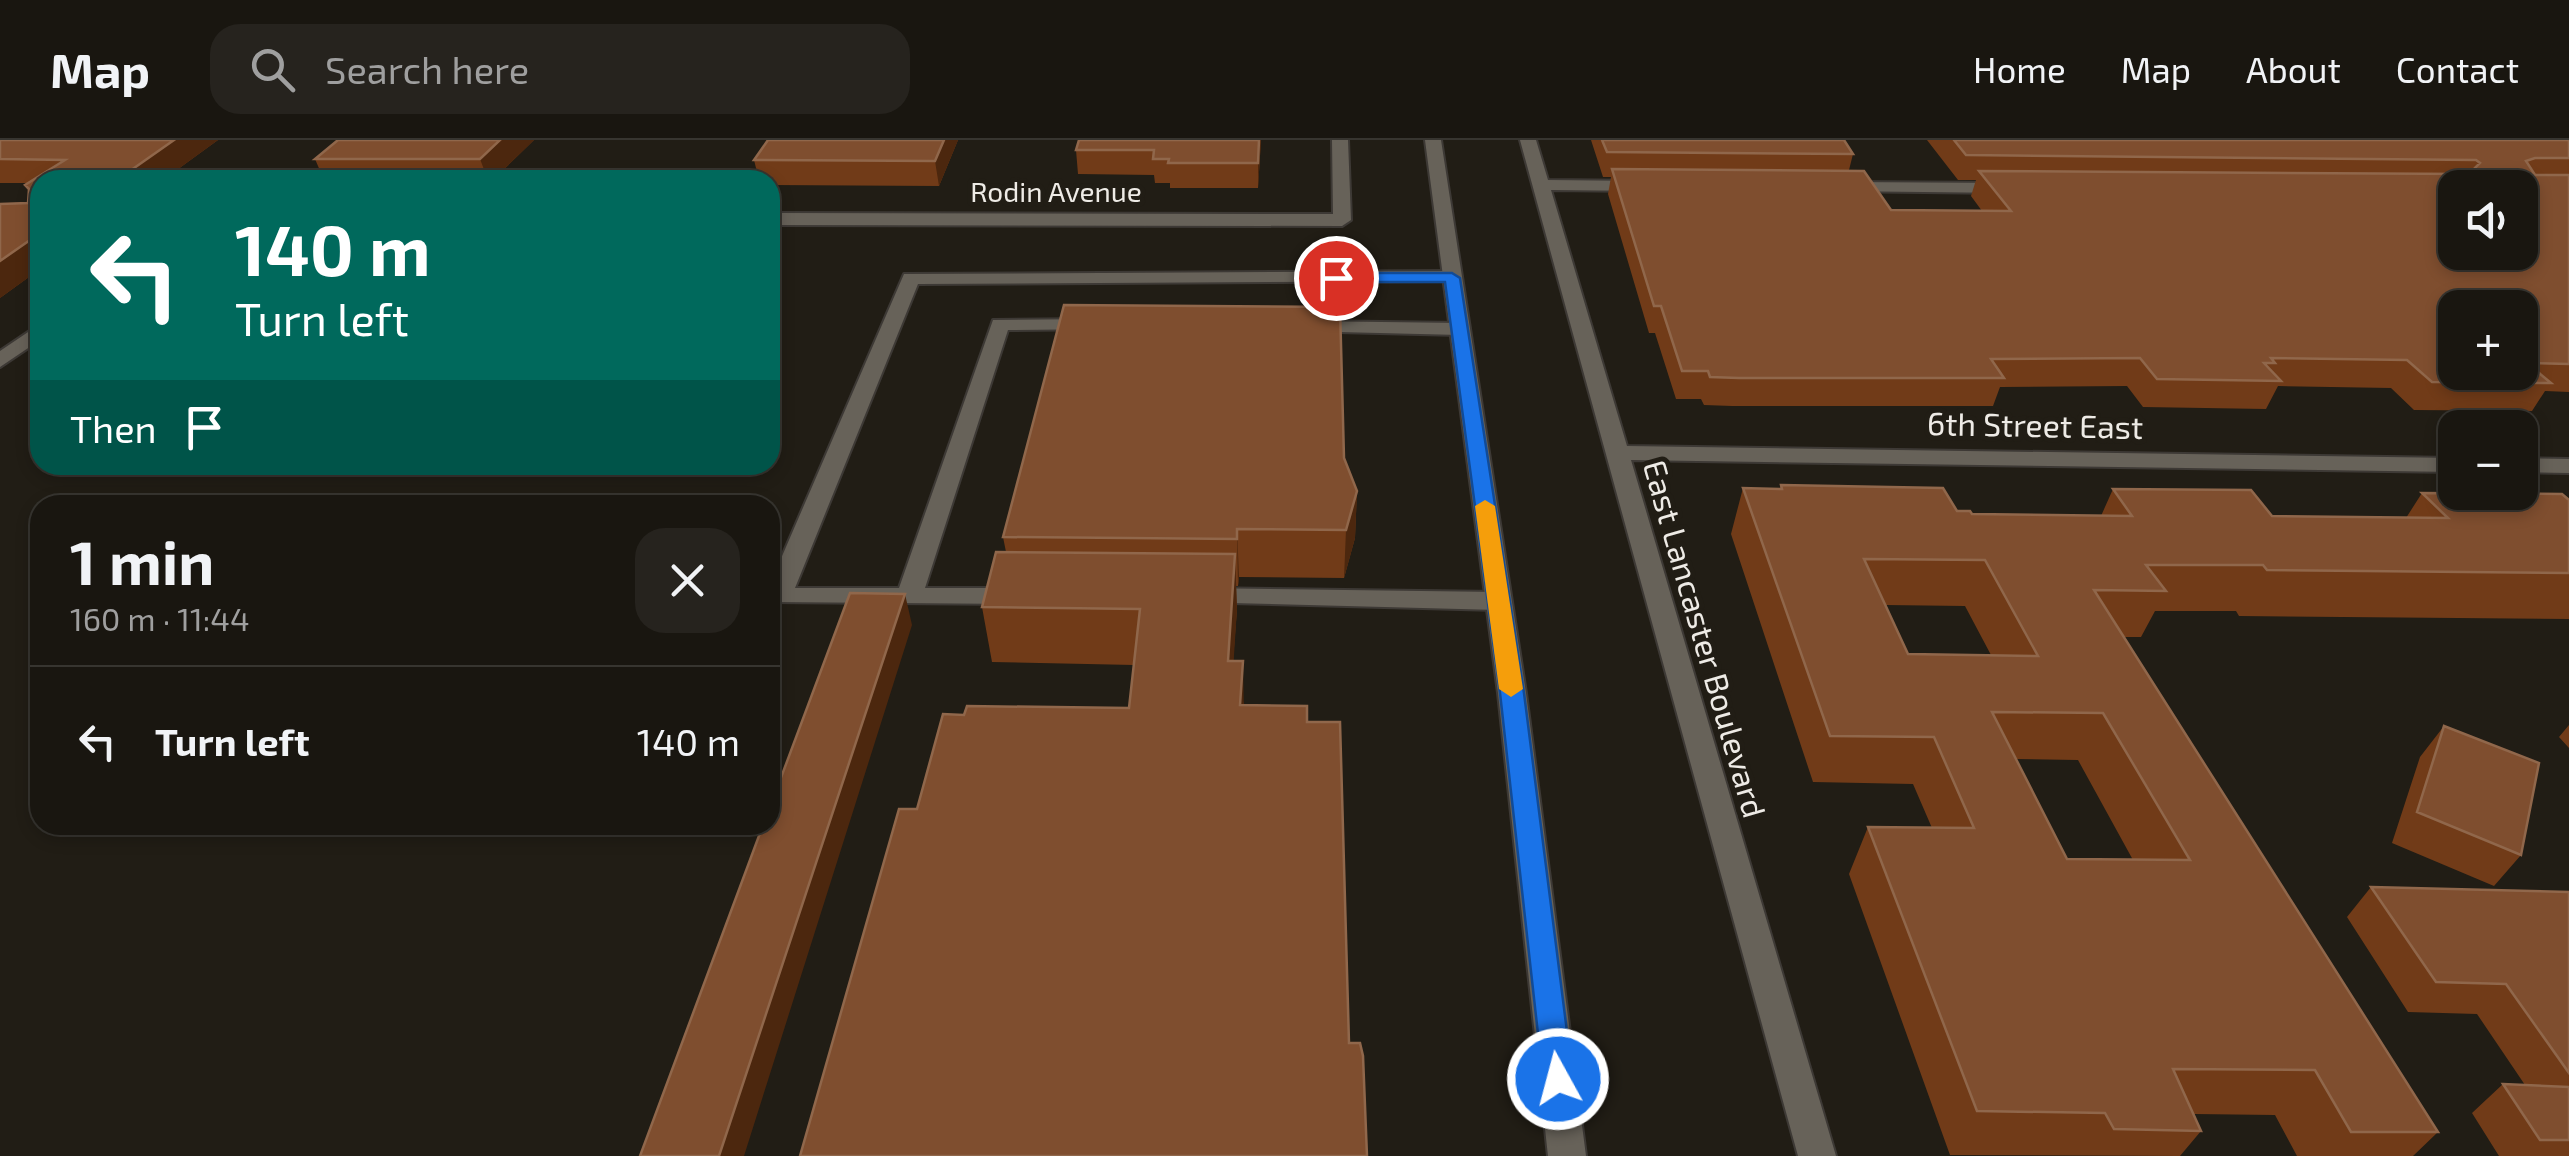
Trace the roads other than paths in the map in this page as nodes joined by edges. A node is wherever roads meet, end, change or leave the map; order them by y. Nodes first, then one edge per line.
1 (1340, 140) edge
2 (1432, 140) edge
3 (1528, 140) edge
4 (1542, 185) junction
5 (1660, 186) edge
6 (1820, 186) edge
7 (2038, 188) edge
8 (780, 219) edge
9 (1452, 278) junction
10 (1112, 326) edge
11 (1291, 327) edge
12 (1460, 328) junction
13 (30, 338) edge
14 (0, 361) edge
15 (1614, 453) junction
16 (2438, 464) edge
17 (2538, 466) edge
18 (2569, 466) edge
19 (780, 591) edge
20 (780, 596) edge
21 (909, 596) junction
22 (1044, 596) edge
23 (1180, 596) edge
24 (1498, 602) junction
25 (1567, 1156) edge
26 (1817, 1156) edge

1 - 8 street, Rodin Avenue
2 - 9 street
3 - 4 street, East Lancaster Boulevard
4 - 5 street
4 - 15 street, East Lancaster Boulevard
6 - 7 street
9 - 12 street
9 - 19 street
10 - 21 street
11 - 12 street
12 - 24 street
13 - 14 street
15 - 16 street, 6th Street East
15 - 26 street, East Lancaster Boulevard
17 - 18 street
20 - 21 street
21 - 22 street
23 - 24 street
24 - 25 street

